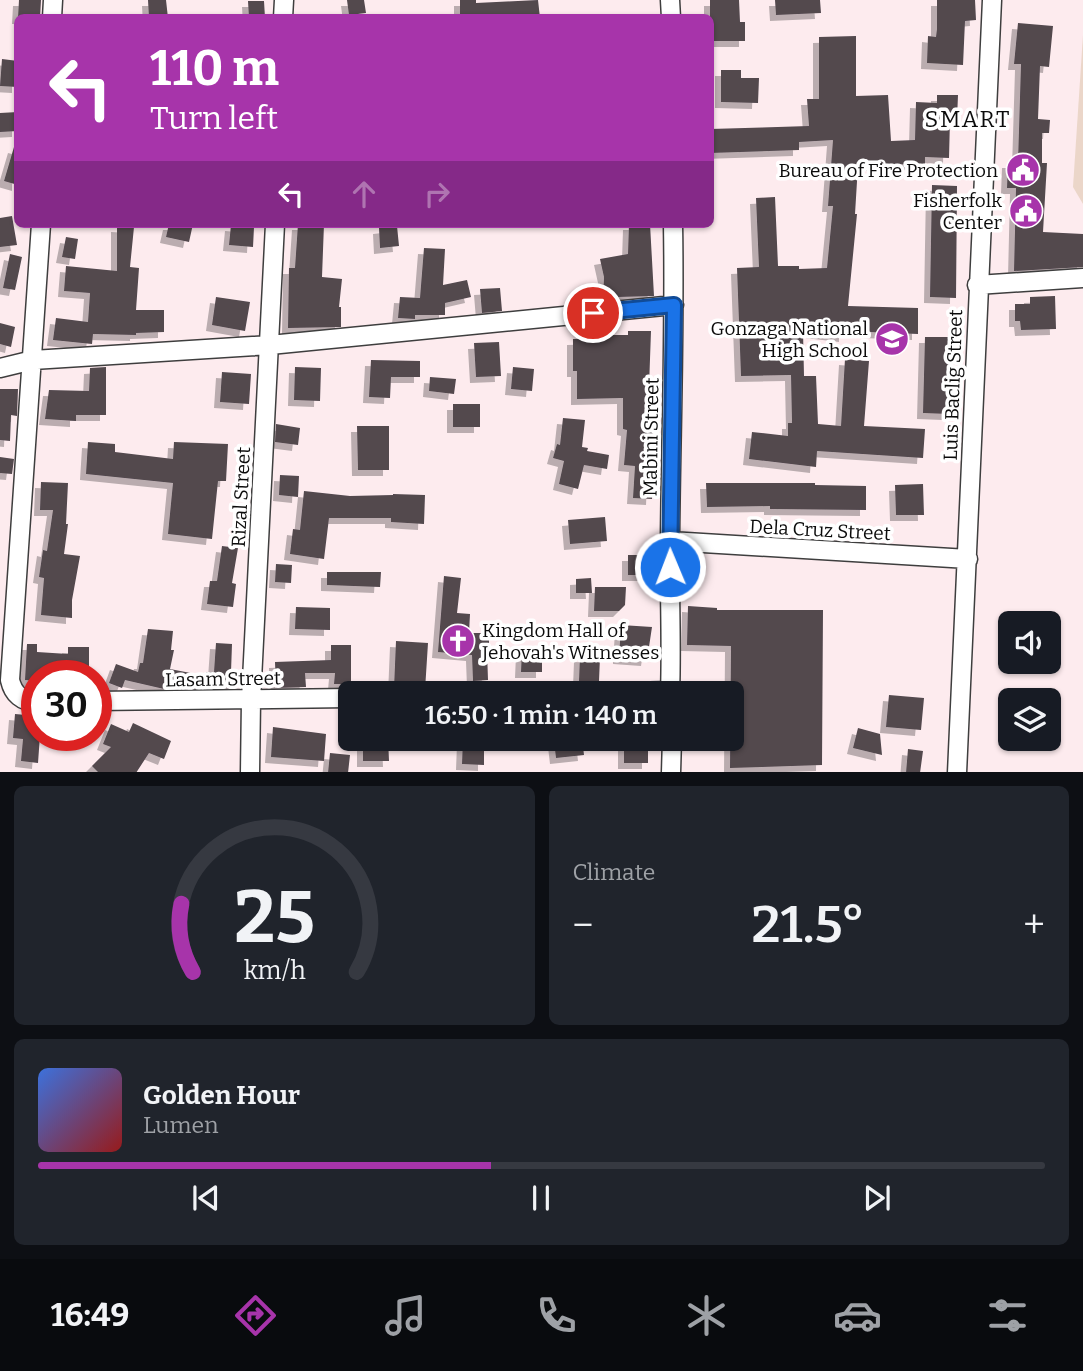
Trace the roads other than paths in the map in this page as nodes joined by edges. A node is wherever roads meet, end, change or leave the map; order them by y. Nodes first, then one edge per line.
1 (992, 0) edge
2 (41, 228) edge
3 (275, 228) edge
4 (673, 228) edge
5 (1083, 278) edge
6 (977, 285) junction
7 (674, 305) junction
8 (270, 345) junction
9 (33, 360) junction
10 (0, 368) edge
11 (670, 541) junction
12 (968, 559) junction
13 (671, 681) edge
14 (21, 698) edge
15 (338, 698) edge
16 (251, 700) junction
17 (112, 701) edge
18 (672, 751) edge
19 (250, 772) edge
20 (671, 772) edge
21 (957, 772) edge

1 - 6 street, Luis Baclig Street
2 - 9 street
3 - 8 street, Rizal Street
4 - 7 street, Mabini Street
5 - 6 street
6 - 12 street, Luis Baclig Street
7 - 8 street
7 - 11 street, Mabini Street
8 - 9 street
8 - 16 street, Rizal Street
9 - 10 street
9 - 14 street
11 - 12 street, Dela Cruz Street
11 - 13 street, Mabini Street
12 - 21 street, Luis Baclig Street
15 - 16 street, Lasam Street
16 - 17 street, Lasam Street
16 - 19 street, Rizal Street
18 - 20 street

